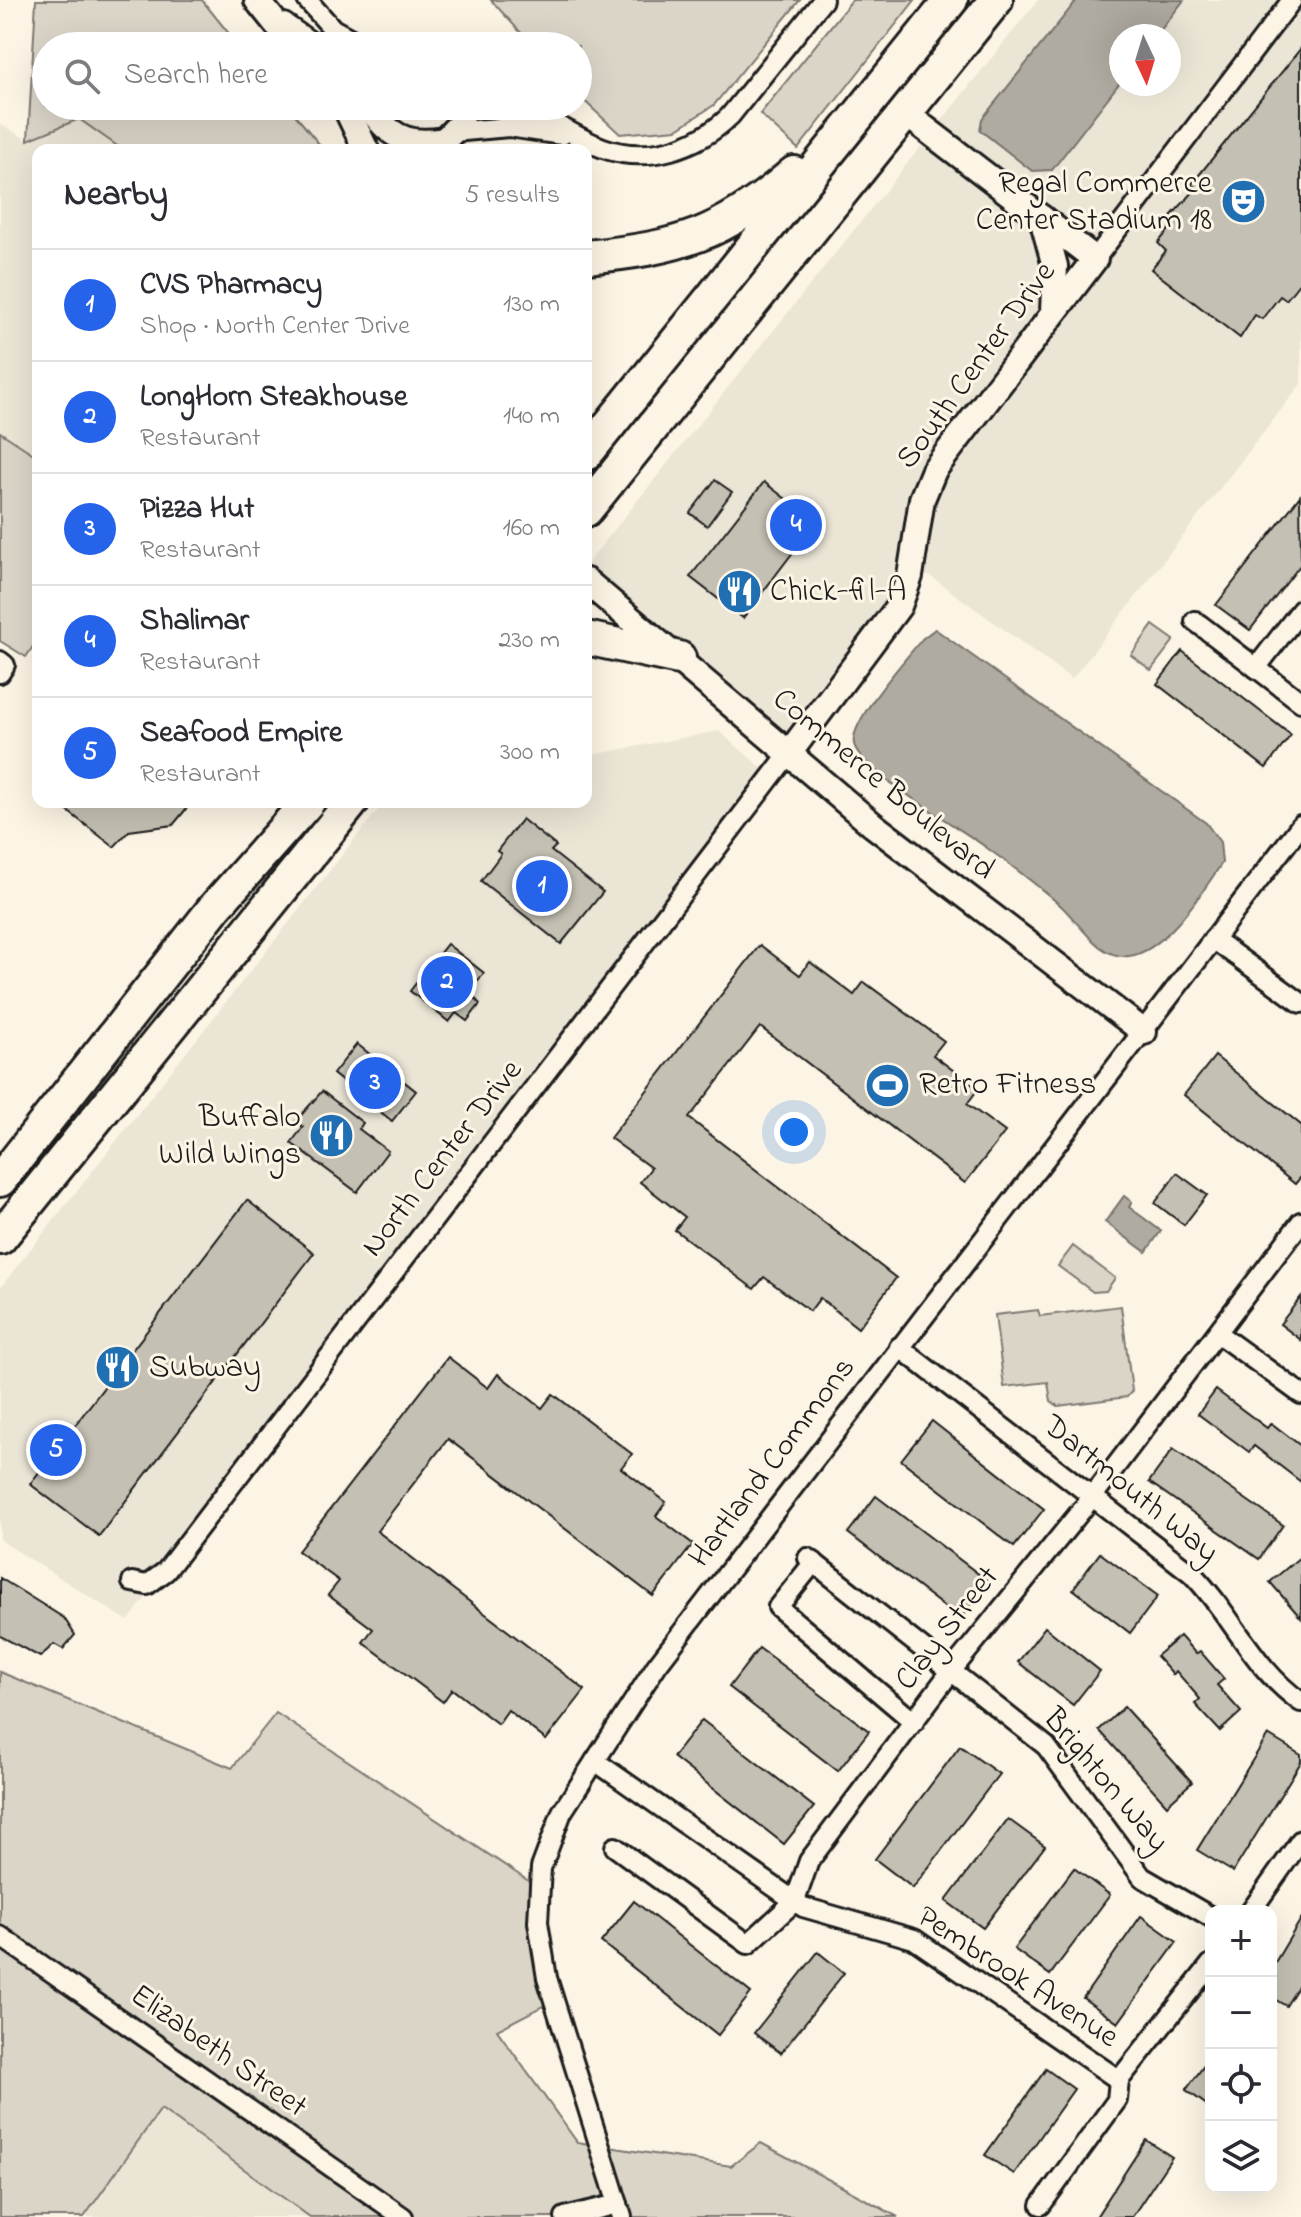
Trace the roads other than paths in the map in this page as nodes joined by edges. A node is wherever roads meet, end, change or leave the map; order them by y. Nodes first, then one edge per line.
1 (258, 0) edge
2 (307, 0) edge
3 (823, 0) edge
4 (951, 0) edge
5 (996, 0) edge
6 (1292, 0) edge
7 (283, 32) edge
8 (299, 32) edge
9 (338, 32) edge
10 (905, 113) junction
11 (857, 118) junction
12 (352, 120) edge
13 (377, 120) edge
14 (382, 120) edge
15 (457, 120) edge
16 (546, 120) edge
17 (444, 141) edge
18 (587, 141) junction
19 (363, 144) edge
20 (379, 144) edge
21 (1042, 218) junction
22 (592, 256) edge
23 (1095, 259) junction
24 (1053, 312) junction
25 (592, 447) edge
26 (592, 503) edge
27 (592, 586) edge
28 (1301, 610) edge
29 (1195, 621) dead end
30 (592, 639) edge
31 (679, 658) junction
32 (1256, 668) junction
33 (1301, 702) edge
34 (790, 752) junction
35 (303, 808) edge
36 (347, 808) edge
37 (1301, 825) edge
38 (1213, 939) junction
39 (1301, 1003) edge
40 (1144, 1032) junction
41 (0, 1180) edge
42 (1301, 1222) edge
43 (0, 1238) edge
44 (1217, 1333) junction
45 (899, 1347) junction
46 (1301, 1394) edge
47 (1093, 1496) junction
48 (132, 1582) dead end
49 (952, 1670) junction
50 (1301, 1702) edge
51 (914, 1722) junction
52 (595, 1761) junction
53 (1301, 1840) edge
54 (615, 1847) dead end
55 (795, 1901) junction
56 (1255, 1905) edge
57 (1205, 1914) edge
58 (0, 1936) edge
59 (1205, 1972) edge
60 (1119, 2080) junction
61 (1041, 2205) dead end
62 (620, 2211) edge
63 (403, 2217) edge
64 (565, 2217) edge

1 - 7 street
1 - 8 street
2 - 9 street
3 - 18 street
4 - 11 highway
5 - 10 highway
6 - 23 street, South Center Drive
10 - 21 street
10 - 26 highway
11 - 22 highway
11 - 25 highway
12 - 19 street
13 - 20 street
14 - 17 street
15 - 17 street
16 - 18 street
17 - 18 street
21 - 23 street
21 - 24 street
23 - 24 street, South Center Drive
24 - 34 street, South Center Drive
27 - 31 street, Commerce Boulevard
28 - 32 street
29 - 32 street
30 - 31 highway
31 - 34 street, Commerce Boulevard
32 - 33 street
34 - 40 street, Commerce Boulevard
34 - 48 street, North Center Drive
35 - 41 highway
36 - 43 highway
37 - 38 street, Hartland Commons
38 - 39 street
38 - 40 street, Hartland Commons
40 - 45 street, Hartland Commons
42 - 44 street, Clay Street
44 - 46 street
44 - 47 street, Clay Street
45 - 47 street, Dartmouth Way
45 - 52 street, Hartland Commons
47 - 49 street, Clay Street
47 - 50 street, Dartmouth Way
49 - 51 street, Clay Street
49 - 51 street, Brighton Way
49 - 57 street, Brighton Way
51 - 55 street, Clay Street
52 - 55 street, Pembrook Avenue
52 - 62 street, Hartland Commons
53 - 56 street
54 - 55 street, Clay Street
55 - 60 street, Pembrook Avenue
58 - 63 street, Elizabeth Street
59 - 60 street
60 - 61 street
62 - 64 street

